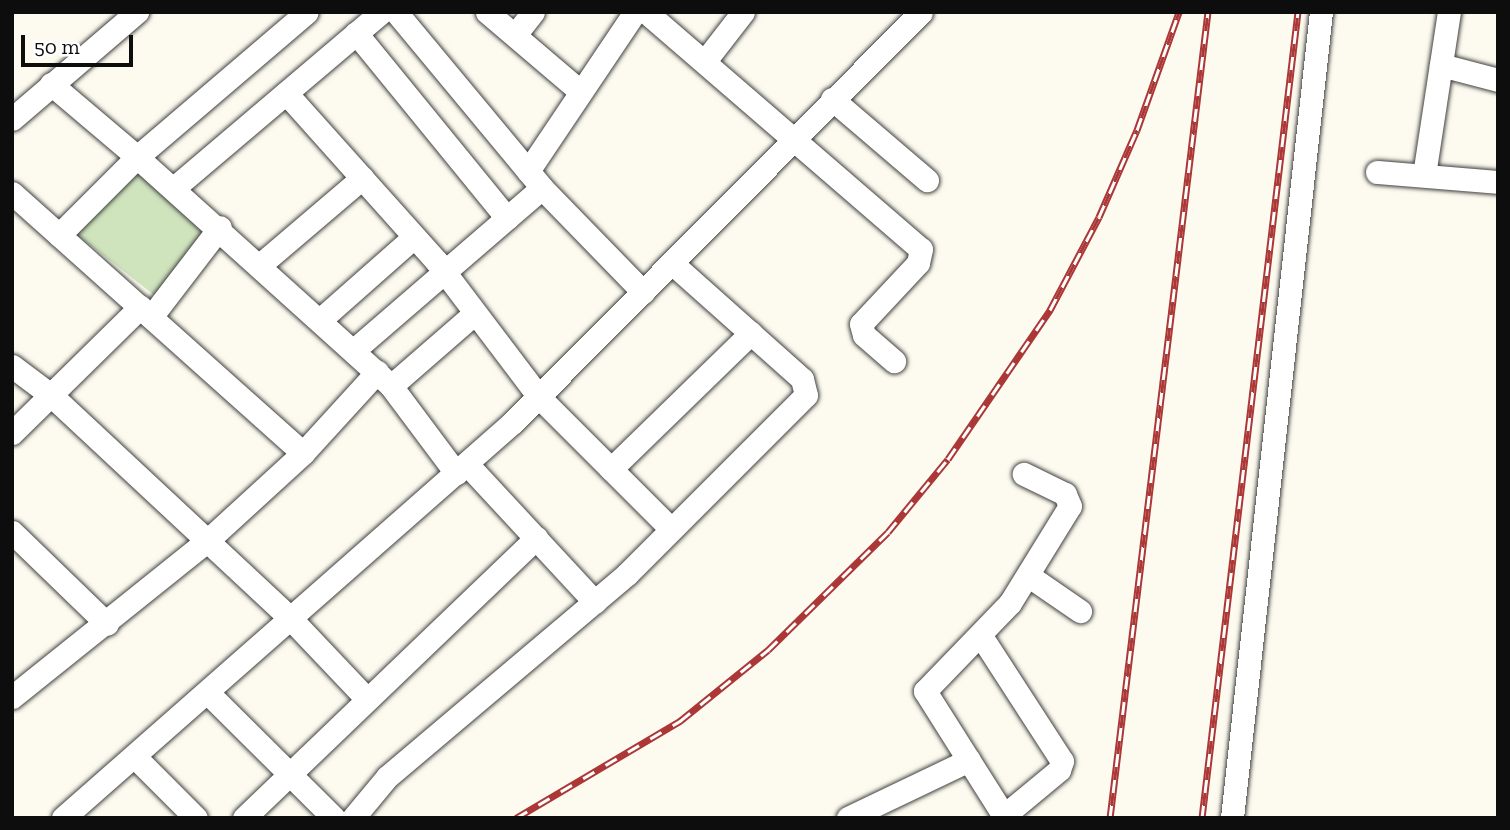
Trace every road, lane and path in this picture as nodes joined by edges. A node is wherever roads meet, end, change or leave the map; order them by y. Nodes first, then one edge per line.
1 (137, 12) edge
2 (307, 12) edge
3 (381, 12) edge
4 (396, 12) edge
5 (487, 12) edge
6 (533, 12) edge
7 (635, 12) edge
8 (646, 12) edge
9 (743, 12) edge
10 (921, 12) edge
11 (1321, 12) edge
12 (1449, 12) edge
13 (356, 33) junction
14 (515, 35) junction
15 (705, 61) junction
16 (1441, 65) junction
17 (1498, 80) edge
18 (51, 84) junction
19 (581, 92) junction
20 (286, 93) junction
21 (832, 99) junction
22 (12, 119) edge
23 (796, 137) junction
24 (137, 157) junction
25 (1377, 172) dead end
26 (1424, 175) junction
27 (1496, 177) edge
28 (362, 178) junction
29 (535, 179) junction
30 (927, 180) dead end
31 (175, 187) junction
32 (12, 193) edge
33 (507, 218) junction
34 (220, 227) junction
35 (60, 235) junction
36 (414, 237) junction
37 (672, 263) junction
38 (261, 264) junction
39 (445, 273) junction
40 (643, 292) junction
41 (146, 312) junction
42 (475, 313) junction
43 (321, 319) junction
44 (751, 333) junction
45 (354, 350) junction
46 (894, 361) dead end
47 (12, 366) edge
48 (384, 379) junction
49 (52, 396) junction
50 (539, 397) junction
51 (12, 433) edge
52 (303, 453) junction
53 (461, 468) junction
54 (611, 470) junction
55 (1024, 474) dead end
56 (671, 529) junction
57 (12, 532) edge
58 (536, 538) junction
59 (207, 541) junction
60 (1029, 576) junction
61 (595, 602) junction
62 (1080, 611) dead end
63 (291, 619) junction
64 (107, 624) junction
65 (981, 636) junction
66 (15, 691) edge
67 (208, 693) junction
68 (367, 699) junction
69 (135, 757) junction
70 (969, 760) junction
71 (290, 774) junction
72 (1002, 817) edge
73 (63, 818) edge
74 (196, 818) edge
75 (244, 818) edge
76 (334, 818) edge
77 (353, 818) edge
78 (848, 818) edge
79 (1232, 818) edge

1 - 18 street
2 - 24 street
3 - 13 street
4 - 29 street
5 - 14 street
6 - 14 street
7 - 19 street
8 - 15 street
9 - 15 street
10 - 21 street
11 - 79 street
12 - 16 street
13 - 20 street
13 - 33 street
14 - 19 street
15 - 23 street
16 - 17 street
16 - 26 street
18 - 22 street
18 - 24 street
19 - 29 street
20 - 28 street
20 - 31 street
21 - 23 street
21 - 30 street
23 - 37 street
23 - 46 street
24 - 31 street
24 - 35 street
25 - 26 street
26 - 27 street
28 - 36 street
28 - 38 street
29 - 33 street
29 - 40 street
31 - 34 street
32 - 35 street
33 - 39 street
34 - 38 street
34 - 41 street
35 - 41 street
36 - 39 street
36 - 43 street
37 - 40 street
37 - 44 street
38 - 43 street
39 - 42 street
39 - 45 street
40 - 50 street
41 - 49 street
41 - 52 street
42 - 48 street
42 - 50 street
43 - 45 street
44 - 54 street
44 - 56 street
45 - 48 street
47 - 49 street
48 - 52 street
48 - 53 street
49 - 51 street
49 - 59 street
50 - 53 street
50 - 54 street
52 - 59 street
53 - 58 street
53 - 63 street
54 - 56 street
55 - 60 street
56 - 61 street
57 - 64 street
58 - 61 street
58 - 68 street
59 - 63 street
59 - 64 street
60 - 62 street
60 - 65 street
61 - 77 street
63 - 67 street
63 - 68 street
64 - 66 street
65 - 70 street
65 - 72 street
67 - 69 street
67 - 71 street
68 - 71 street
69 - 73 street
69 - 74 street
70 - 72 street
70 - 78 street
71 - 75 street
71 - 76 street

